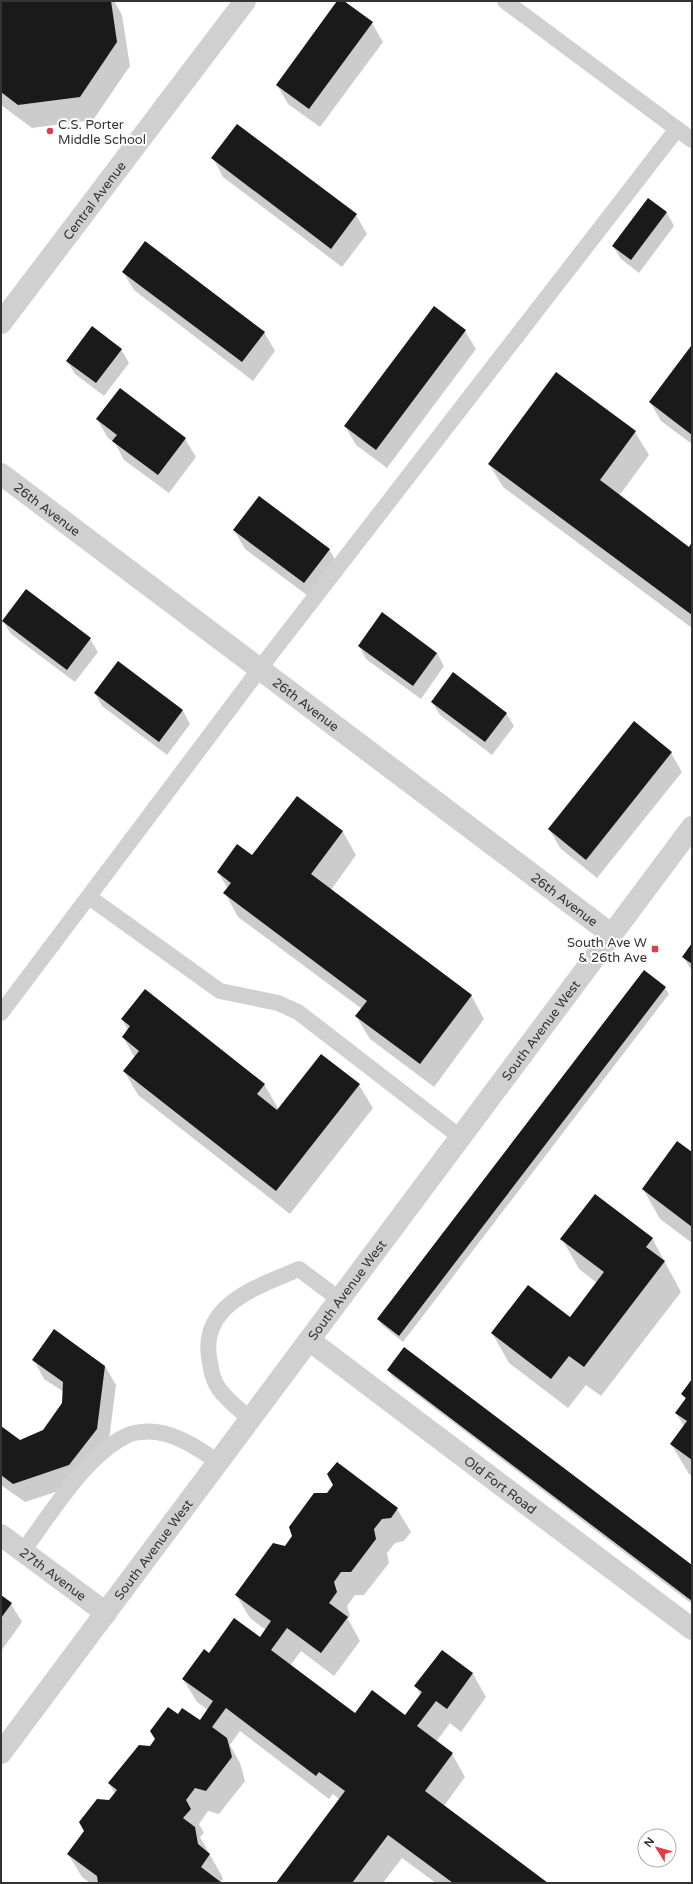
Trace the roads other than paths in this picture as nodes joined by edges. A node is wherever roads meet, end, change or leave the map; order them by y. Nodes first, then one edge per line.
1 (245, 1) edge
2 (505, 1) edge
3 (677, 129) junction
4 (692, 140) edge
5 (1, 323) edge
6 (1, 474) edge
7 (260, 669) junction
8 (692, 827) edge
9 (89, 896) junction
10 (611, 934) junction
11 (1, 1013) edge
12 (460, 1137) junction
13 (339, 1299) junction
14 (309, 1340) junction
15 (250, 1419) junction
16 (218, 1462) junction
17 (1, 1535) edge
18 (23, 1551) junction
19 (106, 1612) junction
20 (692, 1629) edge
21 (1, 1753) edge

1 - 5 street, Central Avenue
2 - 3 lane
3 - 4 lane
3 - 7 lane
6 - 7 street, 26th Avenue
7 - 9 lane
7 - 10 street, 26th Avenue
8 - 10 street, South Avenue West
9 - 11 lane
9 - 12 lane
10 - 12 street, South Avenue West
12 - 13 street, South Avenue West
13 - 14 street, South Avenue West
13 - 15 lane
14 - 15 street, South Avenue West
14 - 20 street, Old Fort Road
15 - 16 street, South Avenue West
16 - 18 lane
16 - 19 street, South Avenue West
17 - 18 street, 27th Avenue
18 - 19 street, 27th Avenue
19 - 21 street, South Avenue West

